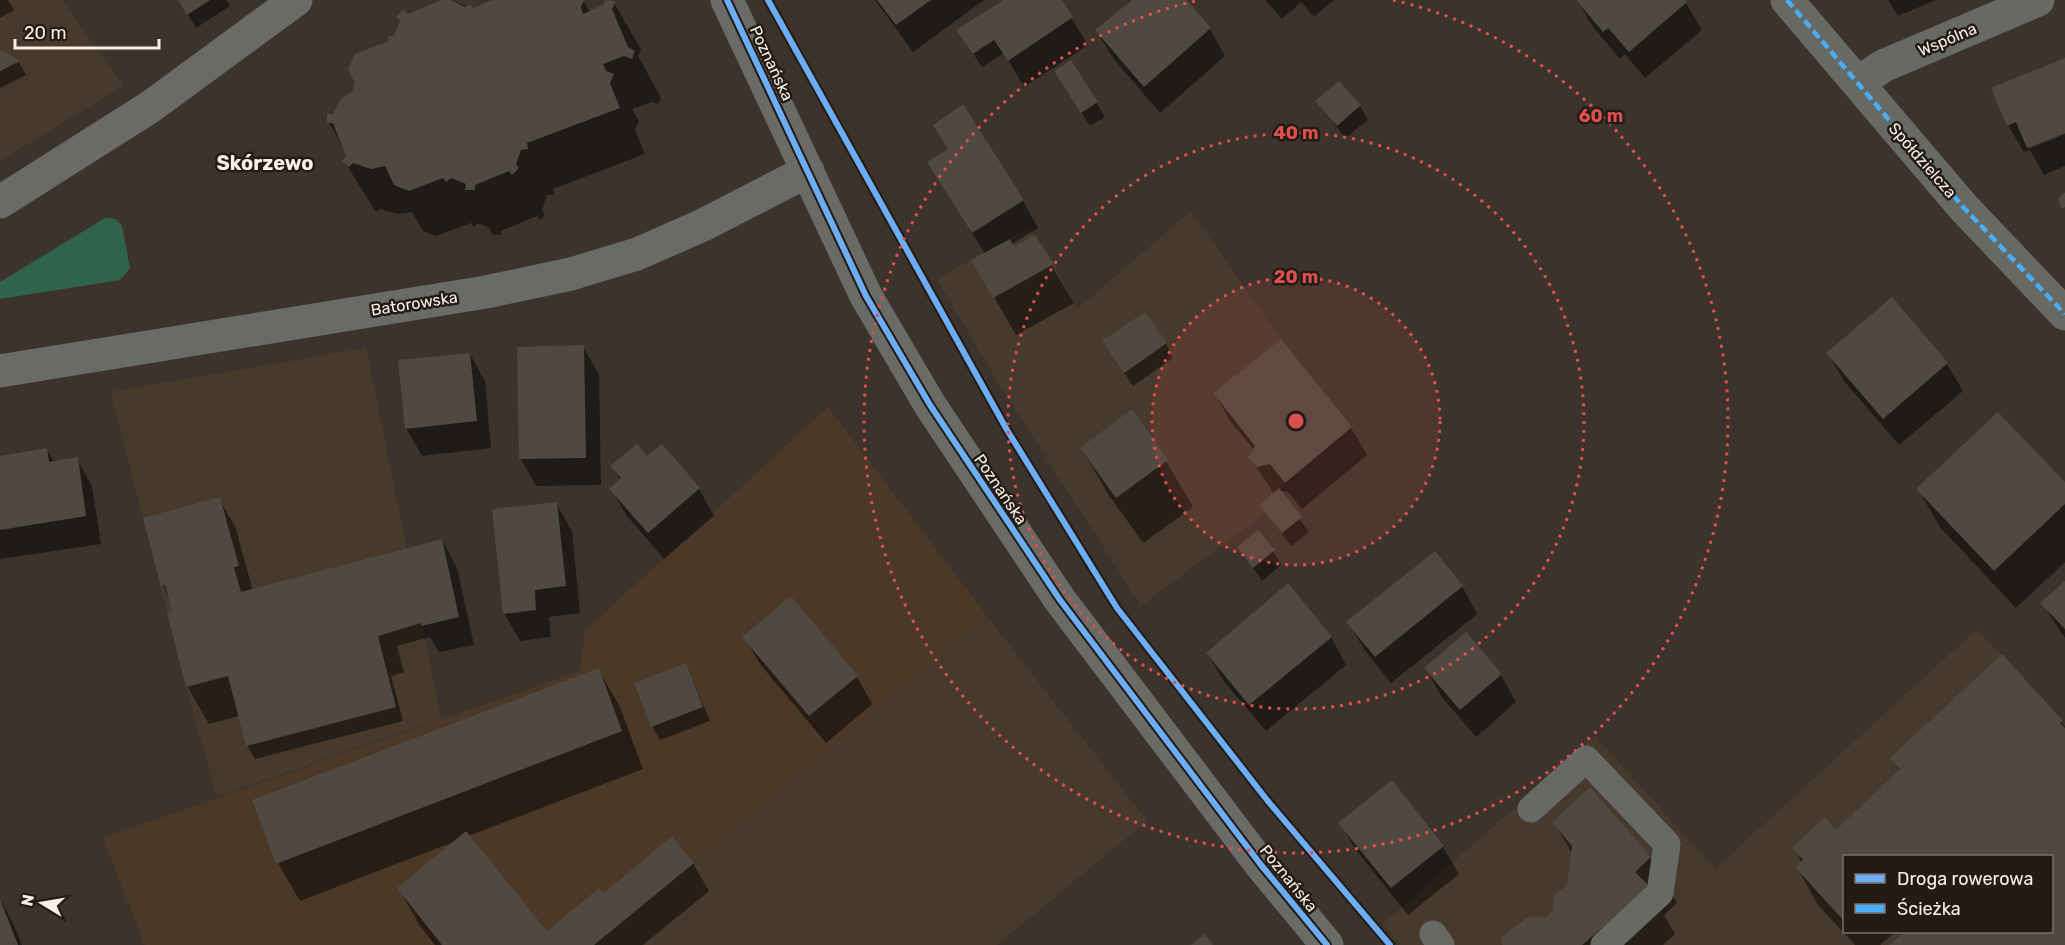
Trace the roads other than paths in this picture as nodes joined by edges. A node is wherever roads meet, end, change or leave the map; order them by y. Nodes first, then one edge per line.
1 (296, 0) edge
2 (727, 0) edge
3 (1787, 0) edge
4 (2038, 0) edge
5 (1858, 83) junction
6 (808, 171) junction
7 (0, 202) edge
8 (2065, 314) edge
9 (0, 371) edge
10 (1531, 809) dead end
11 (1327, 945) edge
12 (1604, 945) edge

1 - 7 street
2 - 6 street, Poznańska
3 - 5 street, Spółdzielcza
4 - 5 street, Wspólna
5 - 8 street, Spółdzielcza
6 - 9 street, Batorowska
6 - 11 street, Poznańska
10 - 12 lane

